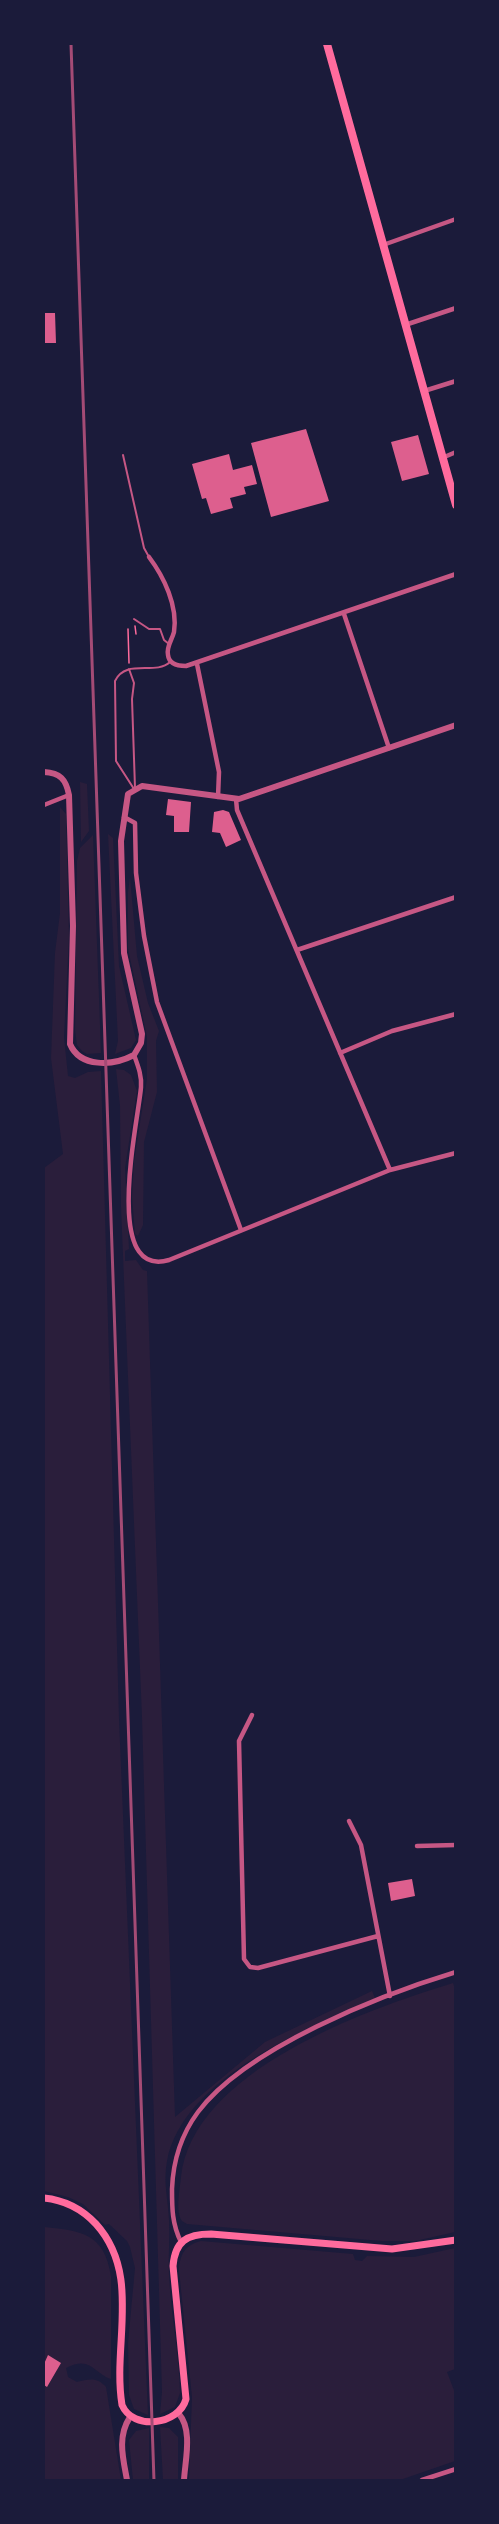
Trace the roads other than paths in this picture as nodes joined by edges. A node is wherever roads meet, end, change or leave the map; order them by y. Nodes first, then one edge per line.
1 (327, 44) edge
2 (456, 219) edge
3 (383, 245) junction
4 (456, 308) edge
5 (405, 325) junction
6 (456, 381) edge
7 (424, 391) junction
8 (456, 452) edge
9 (123, 455) dead end
10 (442, 458) junction
11 (456, 505) edge
12 (149, 557) joint
13 (456, 574) edge
14 (344, 614) junction
15 (134, 619) dead end
16 (169, 644) junction
17 (170, 662) junction
18 (197, 664) junction
19 (129, 669) junction
20 (456, 725) edge
21 (389, 748) junction
22 (44, 771) edge
23 (134, 788) junction
24 (69, 795) junction
25 (218, 797) junction
26 (236, 799) junction
27 (44, 805) edge
28 (123, 817) junction
29 (456, 897) edge
30 (297, 951) junction
31 (456, 1014) edge
32 (340, 1053) junction
33 (134, 1055) junction
34 (456, 1153) edge
35 (390, 1170) junction
36 (242, 1230) junction
37 (252, 1714) dead end
38 (349, 1821) dead end
39 (456, 1845) edge
40 (417, 1846) dead end
41 (378, 1936) junction
42 (456, 1972) edge
43 (390, 1996) junction
44 (44, 2198) edge
45 (456, 2240) edge
46 (181, 2242) junction
47 (179, 2414) junction
48 (130, 2416) junction
49 (456, 2469) edge
50 (127, 2481) edge
51 (184, 2481) edge
52 (422, 2481) edge

1 - 3 main road
2 - 3 street
3 - 5 main road
4 - 5 street
5 - 7 main road
6 - 7 street
7 - 10 main road
8 - 10 street
9 - 12 lane
10 - 11 main road
12 - 16 street
13 - 14 street
14 - 18 street
14 - 21 street
15 - 16 lane
16 - 17 street
17 - 18 street
17 - 19 lane
18 - 25 street
19 - 23 lane
19 - 23 lane
20 - 21 street
21 - 26 street
22 - 24 street
23 - 25 street
23 - 28 street
24 - 27 street
24 - 33 street
25 - 26 street
26 - 30 street
28 - 33 street
28 - 36 street
29 - 30 street
30 - 32 street
31 - 32 street
32 - 35 street
33 - 36 street
34 - 35 street
35 - 36 street
37 - 41 street
38 - 41 street
39 - 40 street
41 - 43 street
42 - 43 street
43 - 46 street
44 - 48 main road
45 - 46 main road
46 - 47 main road
47 - 48 main road
47 - 51 street
48 - 50 street
49 - 52 street

